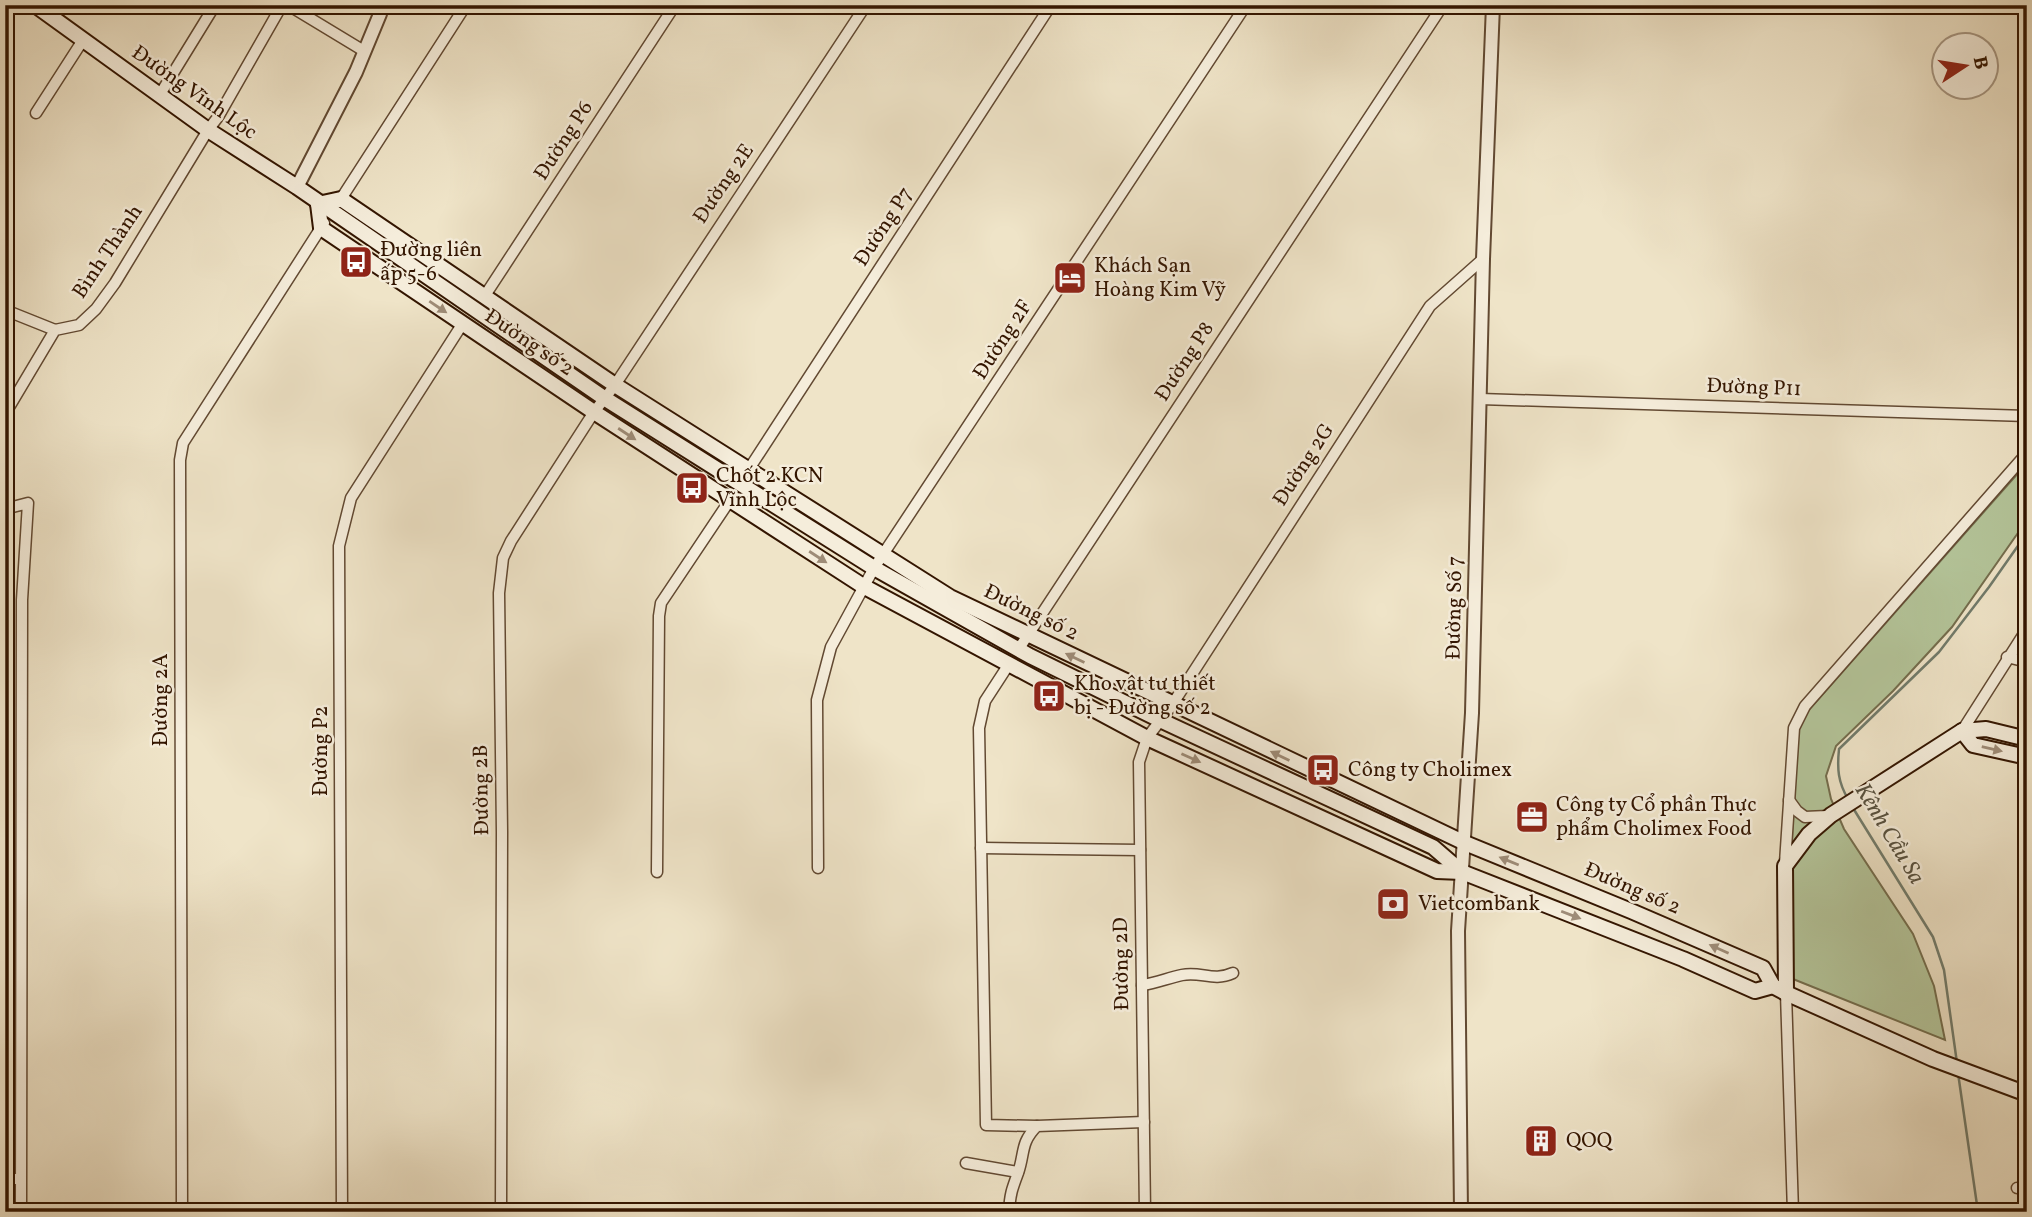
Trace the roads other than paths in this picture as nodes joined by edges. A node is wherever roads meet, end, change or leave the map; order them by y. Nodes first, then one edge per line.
1 (9, 5) edge
2 (35, 5) edge
3 (215, 5) edge
4 (282, 5) edge
5 (288, 5) edge
6 (380, 5) edge
7 (466, 5) edge
8 (675, 5) edge
9 (866, 5) edge
10 (1051, 5) edge
11 (1246, 5) edge
12 (1443, 5) edge
13 (1493, 5) edge
14 (5, 12) edge
15 (83, 40) junction
16 (364, 51) junction
17 (159, 96) junction
18 (36, 113) dead end
19 (208, 130) junction
20 (297, 187) junction
21 (318, 204) junction
22 (337, 205) junction
23 (321, 228) junction
24 (1483, 259) junction
25 (484, 297) junction
26 (5, 310) edge
27 (463, 323) junction
28 (55, 330) junction
29 (615, 385) junction
30 (604, 398) junction
31 (1480, 399) junction
32 (594, 412) junction
33 (5, 414) edge
34 (2027, 416) edge
35 (2027, 453) edge
36 (749, 469) junction
37 (730, 500) junction
38 (5, 509) edge
39 (884, 555) junction
40 (874, 568) junction
41 (863, 586) junction
42 (2027, 629) edge
43 (1028, 635) junction
44 (1018, 650) junction
45 (2007, 657) junction
46 (2027, 662) edge
47 (1009, 664) junction
48 (1172, 705) junction
49 (1160, 720) junction
50 (1962, 731) junction
51 (1147, 738) junction
52 (2027, 739) edge
53 (2027, 757) edge
54 (1789, 800) junction
55 (1831, 815) junction
56 (1788, 825) junction
57 (1809, 834) junction
58 (1465, 844) junction
59 (981, 848) junction
60 (1433, 848) junction
61 (1140, 850) junction
62 (1785, 866) junction
63 (818, 868) dead end
64 (657, 872) dead end
65 (1462, 872) junction
66 (1233, 973) dead end
67 (1142, 985) junction
68 (1780, 990) junction
69 (2027, 1094) edge
70 (1143, 1122) junction
71 (1037, 1126) junction
72 (966, 1163) dead end
73 (1018, 1172) junction
74 (5, 1179) edge
75 (20, 1179) junction
76 (21, 1212) edge
77 (182, 1212) edge
78 (342, 1212) edge
79 (501, 1212) edge
80 (1009, 1212) edge
81 (1145, 1212) edge
82 (1461, 1212) edge
83 (1793, 1212) edge

1 - 14 street
2 - 15 main road, Đường Vĩnh Lộc
3 - 17 street
4 - 19 street, Bình Thành
5 - 16 street
6 - 16 street
7 - 22 street, Đường 2A
8 - 25 street, Đường P6
9 - 29 street, Đường 2E
10 - 36 street, Đường P7
11 - 39 street, Đường 2F
12 - 43 street, Đường P8
13 - 24 street, Đường Số 7
15 - 17 main road, Đường Vĩnh Lộc
15 - 18 street
16 - 20 street
17 - 19 main road, Đường Vĩnh Lộc
19 - 20 main road, Đường Vĩnh Lộc
19 - 28 street, Bình Thành
20 - 21 main road, Đường Vĩnh Lộc
21 - 22 main road
21 - 23 main road
22 - 23 street, Đường 2A
22 - 25 main road, Đường số 2
22 - 30 main road, Đường số 2
23 -> 27 main road, Đường số 2
23 - 77 street, Đường 2A
24 - 31 street, Đường Số 7
24 - 48 street, Đường 2G
25 - 29 main road, Đường số 2
26 - 28 street
27 - 32 main road, Đường số 2
27 - 78 street, Đường P2
28 - 33 street
29 - 30 street, Đường 2E
29 - 36 main road, Đường số 2
30 - 32 street, Đường 2B
30 - 40 main road, Đường số 2
31 - 34 street, Đường P11
31 - 58 street, Đường Số 7
32 -> 37 main road, Đường số 2
32 - 79 street, Đường 2B
35 - 54 street
36 - 39 main road, Đường số 2
37 -> 41 main road, Đường số 2
37 - 64 street
38 - 75 street
39 - 40 street, Đường 2F
39 - 43 main road, Đường số 2
40 - 41 street, Đường 2F
40 - 44 main road, Đường số 2
41 - 47 main road, Đường số 2
41 - 63 street, Đường 2F
42 - 45 street
43 - 44 street, Đường P8
48 -> 43 main road, Đường số 2
44 - 49 main road, Đường số 2
45 - 46 street
45 - 50 street
47 - 51 main road, Đường số 2
47 - 59 street
48 - 49 street, Đường 2G
58 -> 48 main road, Đường số 2
49 - 51 street, Đường 2D
49 - 60 main road, Đường số 2
50 - 52 main road
50 -> 53 main road
50 - 55 main road
51 - 61 street, Đường 2D
51 -> 65 main road, Đường số 2
54 - 55 street
54 - 56 street
55 - 57 main road
56 - 57 street
56 - 62 street
57 - 62 main road
58 - 60 main road, Đường số 2
58 - 65 street, Đường Số 7
68 -> 58 main road, Đường số 2
59 - 61 street
59 - 71 street
60 - 65 main road, Đường số 2
61 - 67 street, Đường 2D
62 - 68 main road
65 -> 68 main road, Đường số 2
65 - 82 street, Đường Số 7
66 - 67 street
67 - 70 street, Đường 2D
68 - 69 main road, Đường số 2
68 - 83 street
70 - 71 street
70 - 81 street, Đường 2D
71 - 73 street
72 - 73 street
73 - 80 street
74 - 75 street
75 - 76 street

